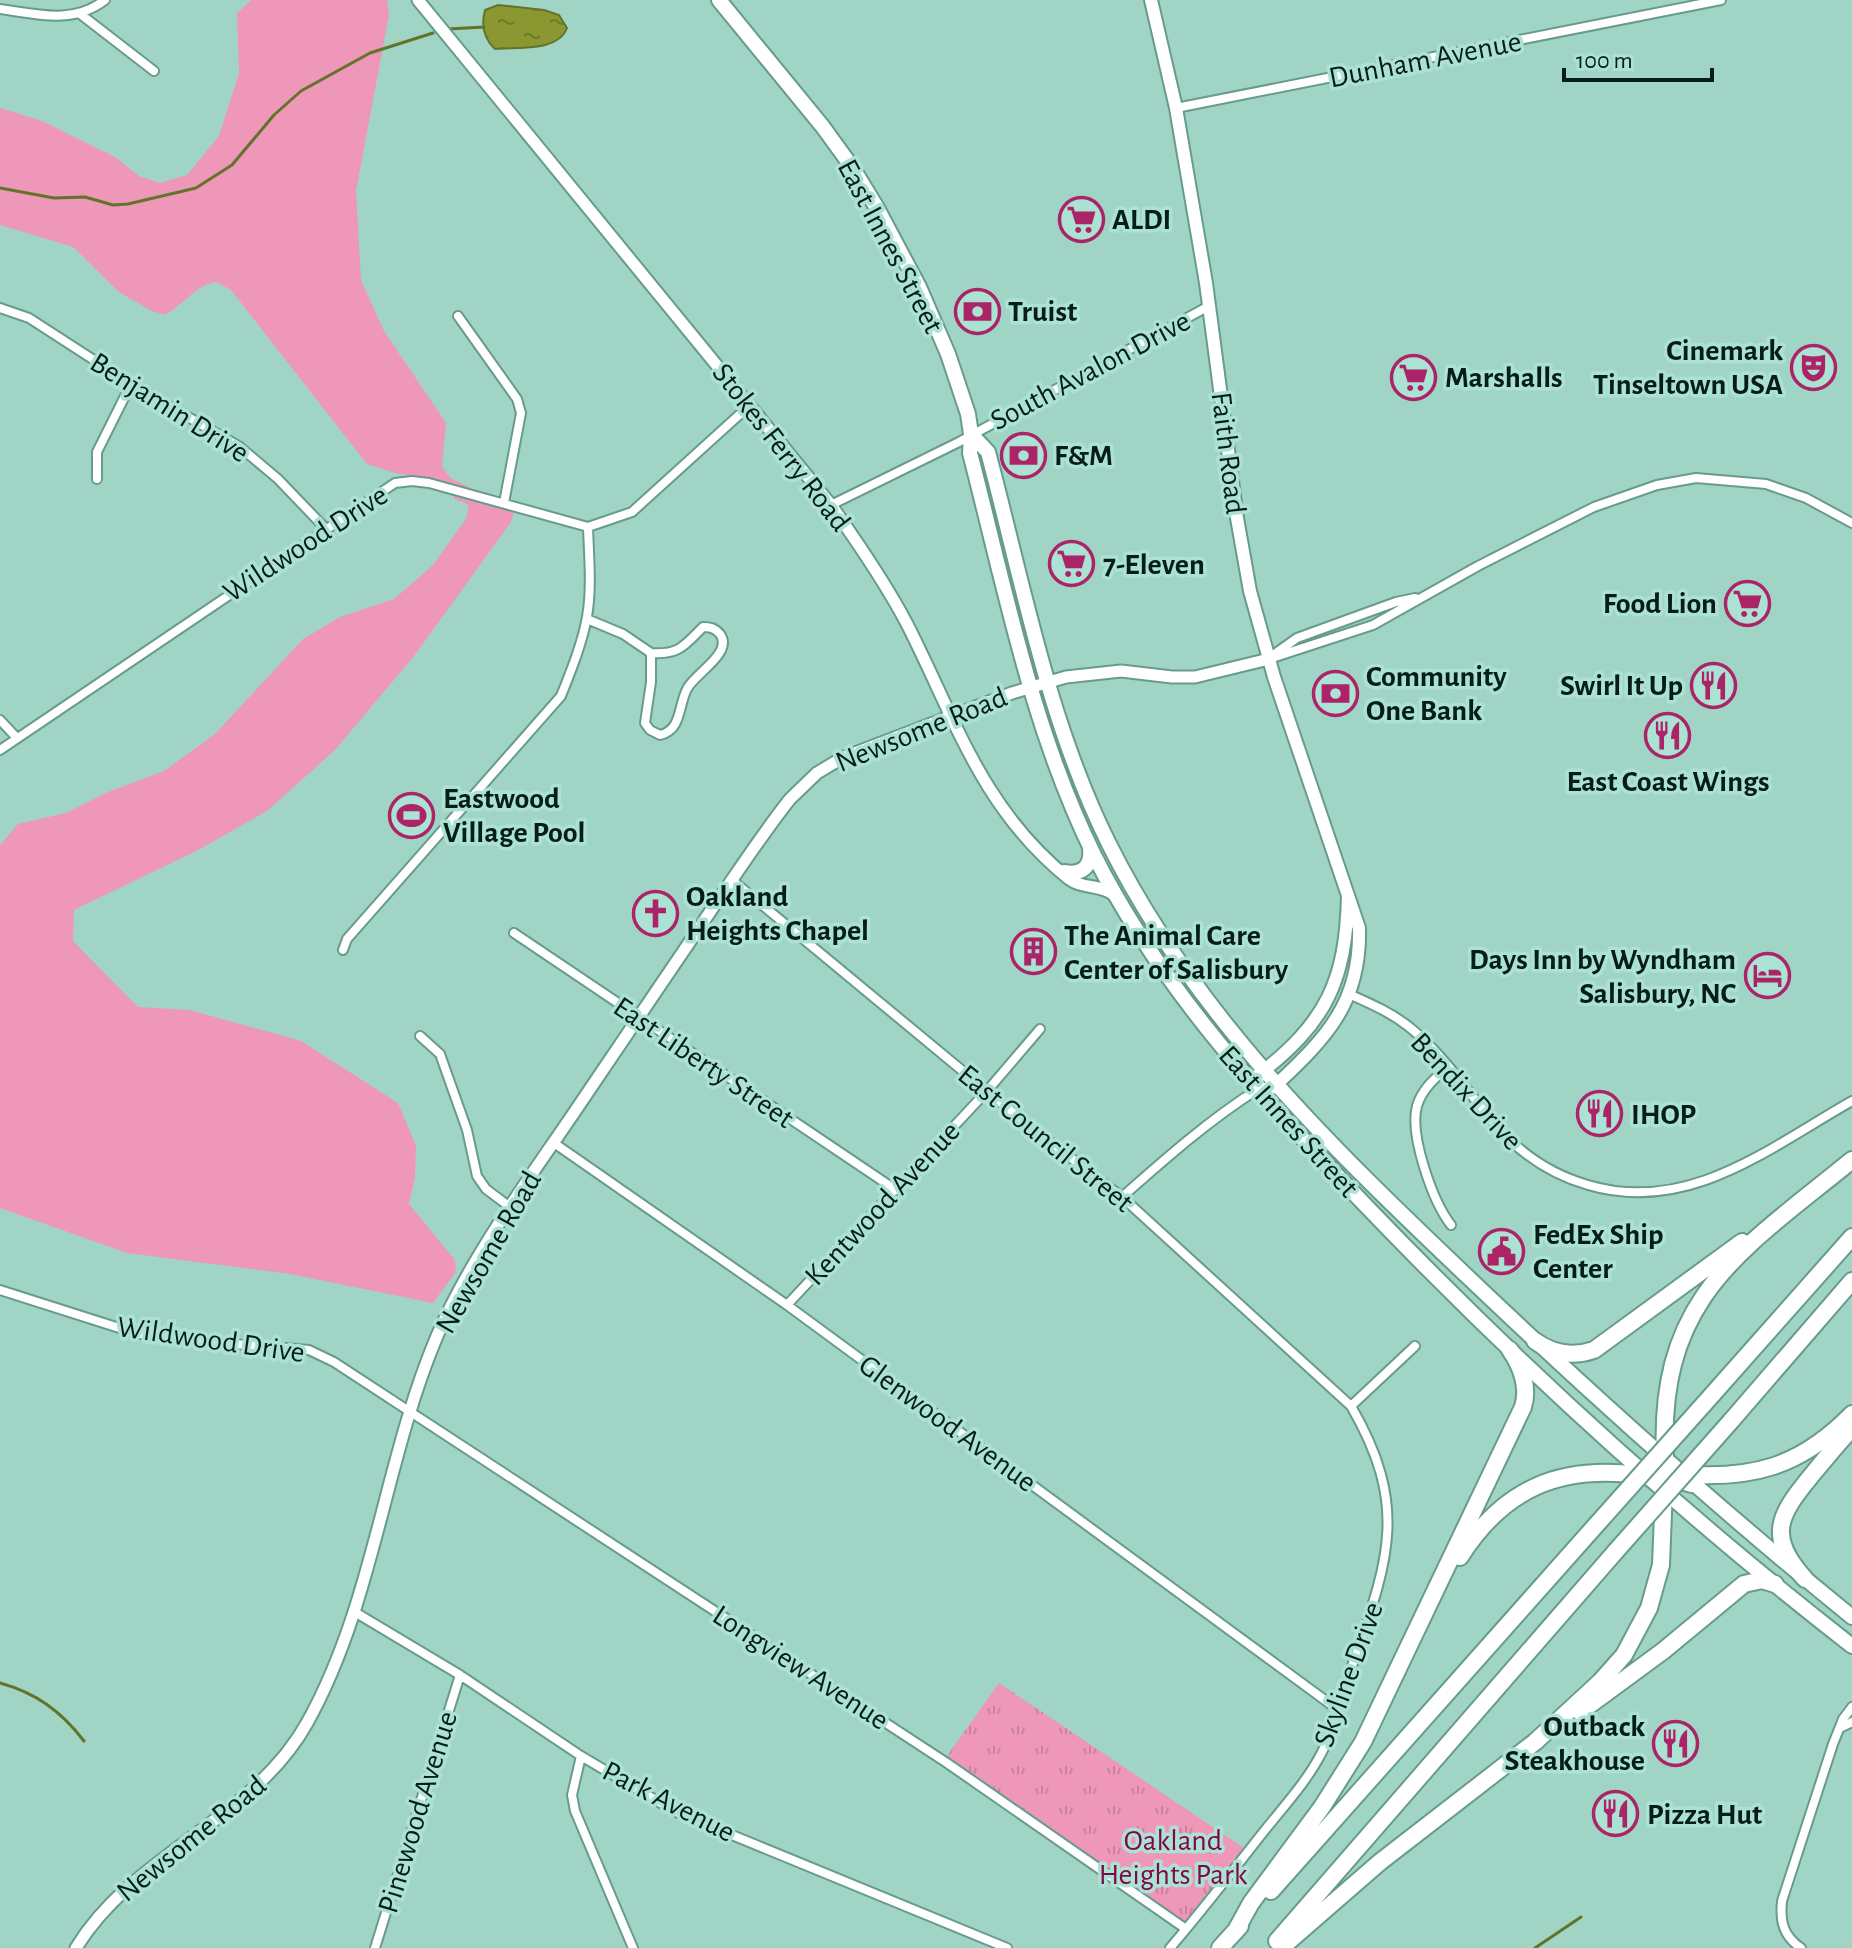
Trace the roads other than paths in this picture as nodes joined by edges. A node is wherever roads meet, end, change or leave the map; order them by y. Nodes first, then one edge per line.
1 (105, 0) edge
2 (418, 0) edge
3 (719, 0) edge
4 (1151, 0) edge
5 (1721, 0) edge
6 (0, 9) edge
7 (79, 13) junction
8 (154, 71) dead end
9 (1176, 108) junction
10 (1209, 306) junction
11 (0, 308) edge
12 (458, 316) dead end
13 (131, 384) junction
14 (750, 405) junction
15 (971, 434) junction
16 (97, 479) dead end
17 (504, 503) junction
18 (831, 505) junction
19 (1852, 523) edge
20 (588, 527) junction
21 (325, 528) junction
22 (587, 619) junction
23 (651, 653) junction
24 (1269, 659) junction
25 (1049, 682) junction
26 (1031, 686) junction
27 (949, 716) junction
28 (0, 720) edge
29 (17, 738) junction
30 (0, 750) edge
31 (1087, 840) junction
32 (1064, 872) junction
33 (732, 880) junction
34 (1348, 895) junction
35 (1118, 898) junction
36 (514, 933) dead end
37 (344, 948) dead end
38 (1349, 994) junction
39 (638, 1018) junction
40 (1040, 1029) dead end
41 (420, 1036) dead end
42 (1448, 1067) junction
43 (1265, 1070) junction
44 (1277, 1084) junction
45 (1258, 1089) junction
46 (987, 1091) junction
47 (1852, 1101) edge
48 (554, 1143) junction
49 (1852, 1160) edge
50 (1837, 1173) junction
51 (896, 1190) junction
52 (1122, 1197) junction
53 (510, 1207) junction
54 (1451, 1225) dead end
55 (1852, 1237) edge
56 (1852, 1281) edge
57 (0, 1290) edge
58 (787, 1305) junction
59 (1535, 1341) junction
60 (1415, 1346) dead end
61 (1510, 1350) junction
62 (1351, 1406) junction
63 (412, 1412) junction
64 (1852, 1414) edge
65 (1852, 1428) edge
66 (1665, 1476) junction
67 (1805, 1579) junction
68 (1775, 1584) junction
69 (353, 1611) junction
70 (1852, 1617) edge
71 (1852, 1646) edge
72 (1403, 1660) junction
73 (460, 1675) junction
74 (1852, 1707) edge
75 (1337, 1709) junction
76 (1852, 1722) edge
77 (1840, 1728) junction
78 (581, 1756) junction
79 (1506, 1764) junction
80 (1186, 1929) junction
81 (1235, 1932) junction
82 (76, 1948) edge
83 (375, 1948) edge
84 (633, 1948) edge
85 (1007, 1948) edge
86 (1170, 1948) edge
87 (1220, 1948) edge
88 (1270, 1948) edge
89 (1281, 1948) edge
90 (1801, 1948) edge

1 - 7 street
2 - 14 street, Stokes Ferry Road
3 - 15 main road, East Innes Street
4 - 9 main road, Faith Road
5 - 9 street, Dunham Avenue
6 - 7 street
7 - 8 street
9 - 10 main road, Faith Road
10 - 15 street, South Avalon Drive
10 - 24 main road, Faith Road
11 - 13 street, Benjamin Drive
12 - 17 street
13 - 16 street
13 - 21 street, Benjamin Drive
14 - 18 street, Stokes Ferry Road
14 - 20 street
15 - 18 street, South Avalon Drive
15 - 25 main road, East Innes Street
15 - 26 main road, East Innes Street
17 - 20 street, Wildwood Drive
17 - 21 street, Wildwood Drive
18 - 27 street, Stokes Ferry Road
19 - 24 street
20 - 22 street
21 - 29 street, Wildwood Drive
22 - 23 street
22 - 37 street
23 - 23 street
24 - 25 street, Newsome Road
24 - 34 main road, Faith Road
25 - 26 street, Newsome Road
25 - 43 main road, East Innes Street
26 - 27 street, Newsome Road
26 - 31 main road, East Innes Street
27 - 32 street, Stokes Ferry Road
27 - 33 street, Newsome Road
28 - 29 street
29 - 30 street, Wildwood Drive
31 - 32 main road
31 - 35 main road, East Innes Street
32 - 35 street, Stokes Ferry Road
33 - 39 street, Newsome Road
33 - 46 street, East Council Street
34 - 38 main road, Faith Road
34 - 43 main road, Faith Road
35 - 45 main road, East Innes Street
36 - 39 street, East Liberty Street
38 - 42 street, Bendix Drive
38 - 44 main road, Faith Road
39 - 48 street, Newsome Road
39 - 51 street, East Liberty Street
40 - 46 street, Kentwood Avenue
41 - 53 street
42 - 47 street, Bendix Drive
42 - 54 street
43 - 44 main road, East Innes Street
43 - 45 main road, Faith Road
44 - 45 main road
44 - 59 main road, East Innes Street
45 - 52 street
45 - 61 main road, East Innes Street
46 - 51 street, Kentwood Avenue
46 - 52 street, East Council Street
48 - 53 street, Newsome Road
48 - 58 street, Glenwood Avenue
49 - 50 highway
50 - 59 highway
50 - 66 highway
51 - 58 street, Kentwood Avenue
52 - 62 street, East Council Street
53 - 63 street, Newsome Road
55 - 81 highway, bridge
56 - 88 highway, bridge
57 - 63 street, Wildwood Drive
58 - 75 street, Glenwood Avenue
59 - 66 main road, East Innes Street
60 - 62 street
61 - 66 main road, East Innes Street
61 - 72 highway
62 - 75 street, Skyline Drive
63 - 69 street, Newsome Road
63 - 80 street, Longview Avenue
64 - 66 highway
65 - 67 highway
66 - 67 main road, East Innes Street
66 - 68 main road, East Innes Street
66 - 72 highway
66 - 79 highway
67 - 70 main road, East Innes Street
68 - 71 main road, East Innes Street
68 - 79 highway
69 - 73 street, Park Avenue
69 - 82 street, Newsome Road
72 - 81 highway
73 - 78 street, Park Avenue
73 - 83 street, Pinewood Avenue
74 - 77 street
75 - 80 street, Skyline Drive
76 - 77 street
77 - 90 street
78 - 84 street
78 - 85 street, Park Avenue
79 - 89 highway
80 - 86 street, Skyline Drive
81 - 87 highway

